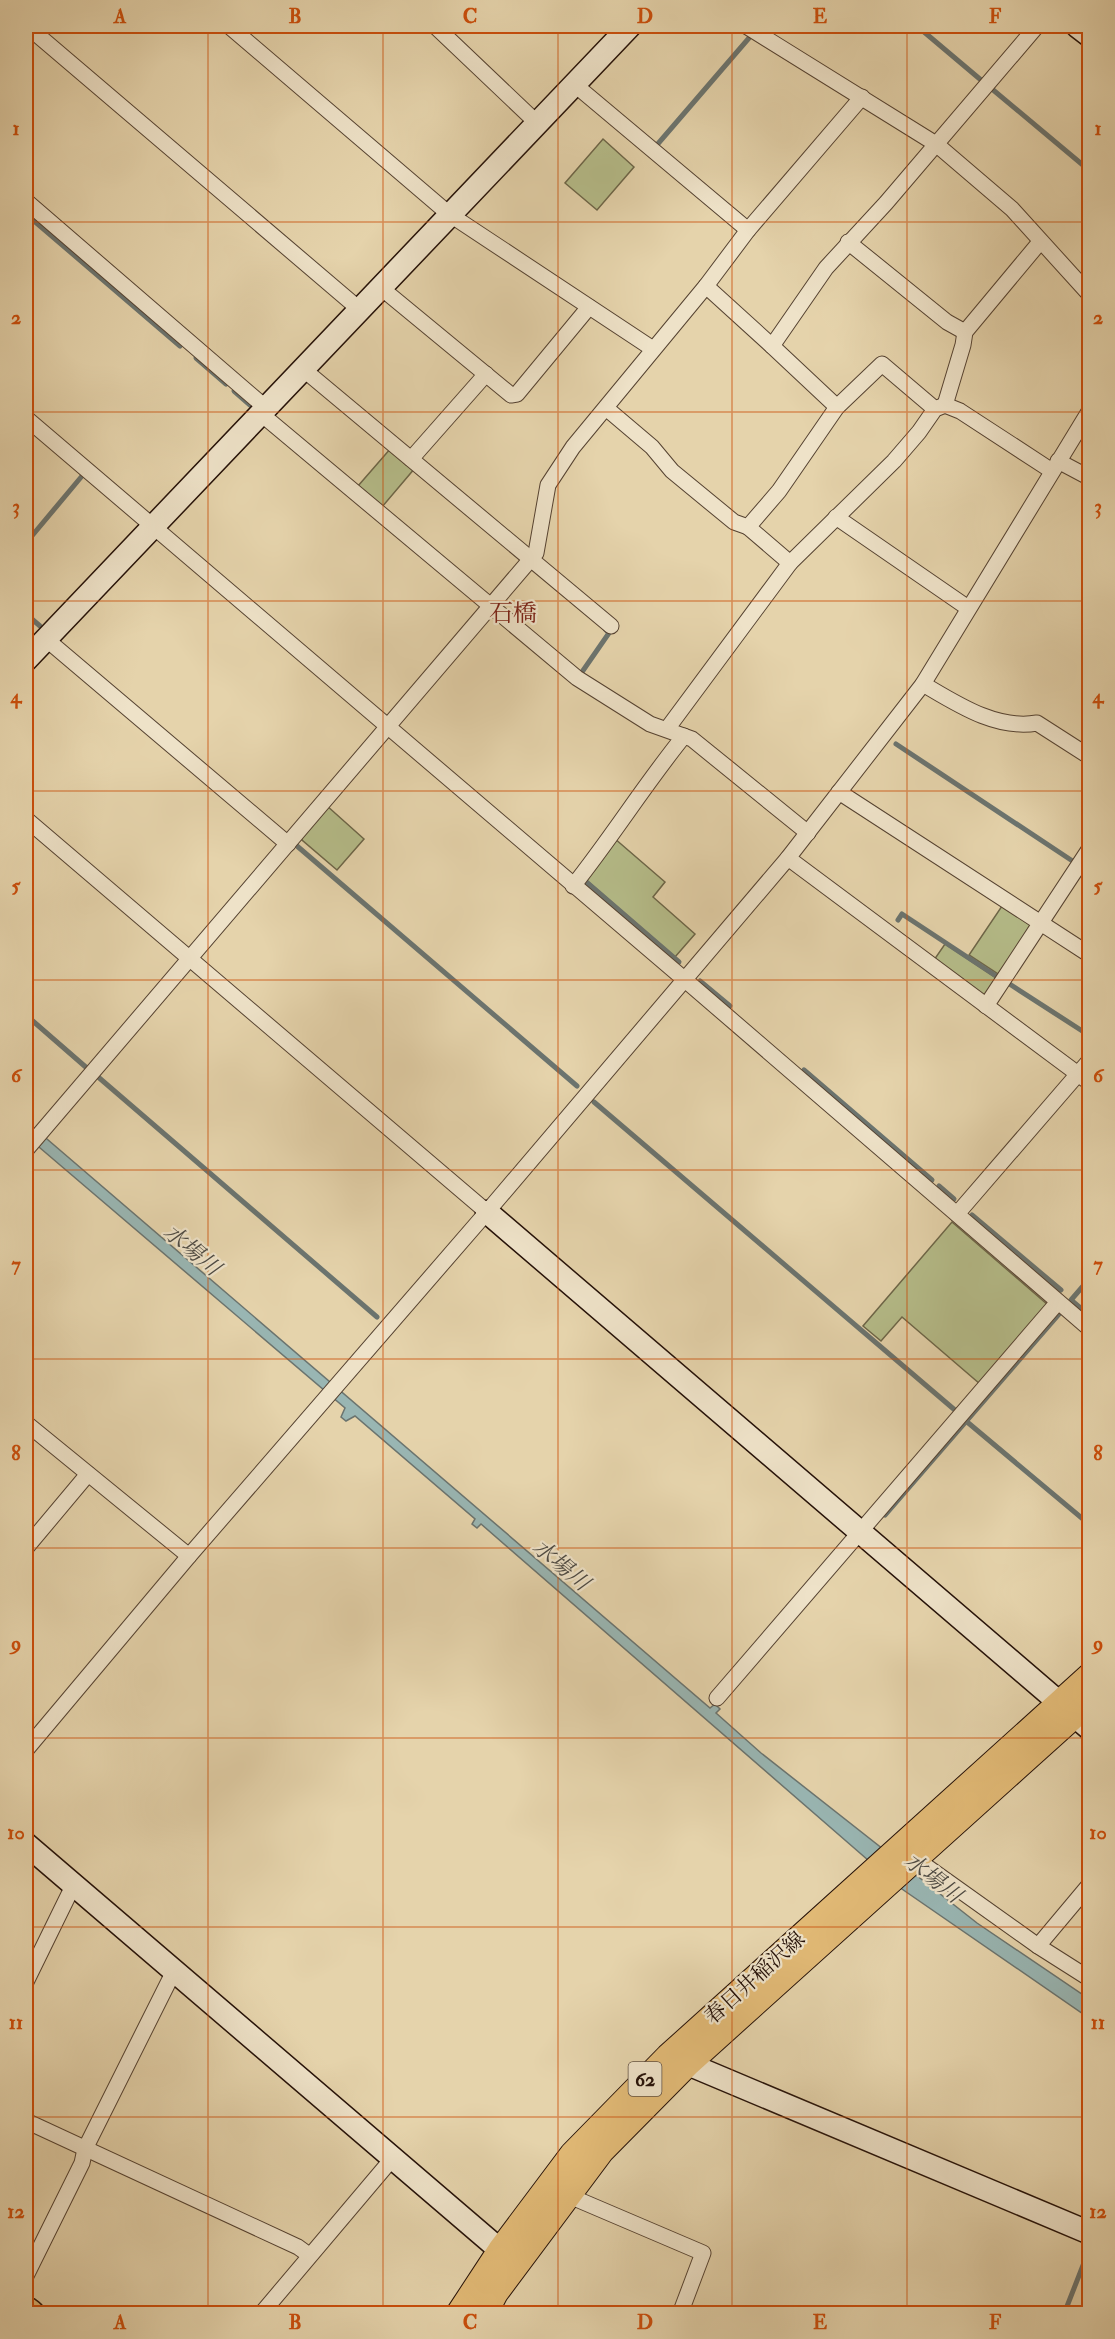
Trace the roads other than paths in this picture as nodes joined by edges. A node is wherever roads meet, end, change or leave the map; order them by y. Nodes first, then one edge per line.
1 (27, 26) edge
2 (229, 26) edge
3 (435, 26) edge
4 (630, 26) edge
5 (746, 26) edge
6 (1037, 26) edge
7 (574, 84) junction
8 (862, 97) junction
9 (537, 123) junction
10 (936, 144) junction
11 (26, 201) edge
12 (448, 214) junction
13 (748, 230) junction
14 (848, 242) junction
15 (1040, 242) junction
16 (706, 286) junction
17 (380, 287) junction
18 (1089, 295) edge
19 (589, 308) junction
20 (359, 309) junction
21 (965, 332) junction
22 (772, 346) junction
23 (653, 349) junction
24 (303, 369) junction
25 (486, 374) junction
26 (837, 407) junction
27 (940, 407) junction
28 (606, 408) junction
29 (1089, 410) edge
30 (263, 411) junction
31 (26, 418) edge
32 (411, 459) junction
33 (1055, 466) junction
34 (1089, 478) edge
35 (836, 517) junction
36 (152, 527) junction
37 (748, 527) junction
38 (531, 559) junction
39 (790, 563) junction
40 (490, 607) junction
41 (968, 608) junction
42 (611, 626) dead end
43 (46, 639) junction
44 (26, 660) edge
45 (923, 684) junction
46 (387, 728) junction
47 (667, 729) junction
48 (684, 736) junction
49 (1089, 756) edge
50 (839, 792) junction
51 (26, 819) edge
52 (808, 833) junction
53 (288, 844) junction
54 (1089, 848) edge
55 (788, 858) junction
56 (573, 886) junction
57 (1041, 923) junction
58 (1089, 955) edge
59 (189, 960) junction
60 (684, 979) junction
61 (986, 1006) junction
62 (1089, 1060) edge
63 (1084, 1079) edge
64 (27, 1148) edge
65 (487, 1212) junction
66 (957, 1214) junction
67 (1058, 1302) junction
68 (1089, 1329) edge
69 (26, 1423) edge
70 (88, 1474) junction
71 (860, 1533) junction
72 (26, 1548) edge
73 (189, 1556) junction
74 (1089, 1675) edge
75 (717, 1698) dead end
76 (1078, 1713) edge
77 (26, 1750) edge
78 (26, 1844) edge
79 (907, 1858) junction
80 (876, 1882) junction
81 (1089, 1884) edge
82 (73, 1886) junction
83 (1038, 1946) junction
84 (174, 1971) junction
85 (1089, 1979) edge
86 (26, 1982) edge
87 (688, 2064) junction
88 (26, 2121) edge
89 (85, 2148) junction
90 (392, 2158) junction
91 (567, 2195) junction
92 (1089, 2233) edge
93 (500, 2250) junction
94 (309, 2255) junction
95 (26, 2277) edge
96 (26, 2312) edge
97 (30, 2313) edge
98 (261, 2313) edge
99 (458, 2313) edge
100 (485, 2313) edge
101 (680, 2313) edge

1 - 20 street
2 - 12 street
3 - 9 street
4 - 7 street
5 - 8 street
6 - 10 street
7 - 9 street
7 - 13 street
8 - 10 street
8 - 13 street
9 - 12 street
10 - 14 street
10 - 15 street
11 - 30 street
12 - 17 street
12 - 19 street
13 - 16 street
14 - 21 street
14 - 22 street
15 - 18 street
15 - 21 street
16 - 22 street
16 - 23 street
17 - 20 street
17 - 25 street
19 - 23 street
19 - 25 street
20 - 24 street
21 - 27 street
22 - 26 street
23 - 28 street
24 - 30 street
24 - 32 street
25 - 32 street
26 - 27 street
26 - 37 street
27 - 33 street
27 - 35 street
28 - 37 street
28 - 38 street
29 - 33 street
30 - 36 street
30 - 40 street
31 - 36 street
32 - 38 street
33 - 34 street
33 - 41 street
35 - 39 street
35 - 41 street
36 - 43 street
36 - 46 street
37 - 39 street
38 - 40 street
38 - 42 street
39 - 47 street
40 - 46 street
40 - 47 street
41 - 45 street
43 - 44 street
43 - 53 street
45 - 49 street
45 - 50 street
46 - 53 street
46 - 56 street
47 - 48 street
48 - 52 street
48 - 56 street
50 - 52 street
50 - 57 street
51 - 59 street
52 - 55 street
53 - 59 street
54 - 57 street
55 - 60 street
55 - 61 street
56 - 60 street
57 - 58 street
57 - 61 street
59 - 64 street
59 - 65 street
60 - 65 street
60 - 66 street
61 - 63 street
62 - 63 street
63 - 66 street
65 - 71 street
65 - 73 street
66 - 67 street
67 - 68 street
67 - 71 street
69 - 70 street
70 - 72 street
70 - 73 street
71 - 75 street
71 - 76 street
73 - 77 street
74 - 76 main road, 春日井稲沢線 / 62
76 - 79 main road, 春日井稲沢線 / 62
78 - 82 street
79 - 80 main road, 春日井稲沢線 / 62
79 - 83 street
80 - 87 main road, 春日井稲沢線 / 62
80 - 93 main road, 春日井稲沢線 / 62
81 - 83 street
82 - 84 street
82 - 86 street
83 - 85 street
84 - 89 street
84 - 90 street
87 - 91 main road, 春日井稲沢線 / 62
87 - 92 street
88 - 89 street
89 - 94 street
89 - 95 street
90 - 93 street
90 - 94 street
91 - 100 main road, 春日井稲沢線 / 62
91 - 101 street
93 - 99 main road, 春日井稲沢線 / 62
94 - 98 street
96 - 97 highway

